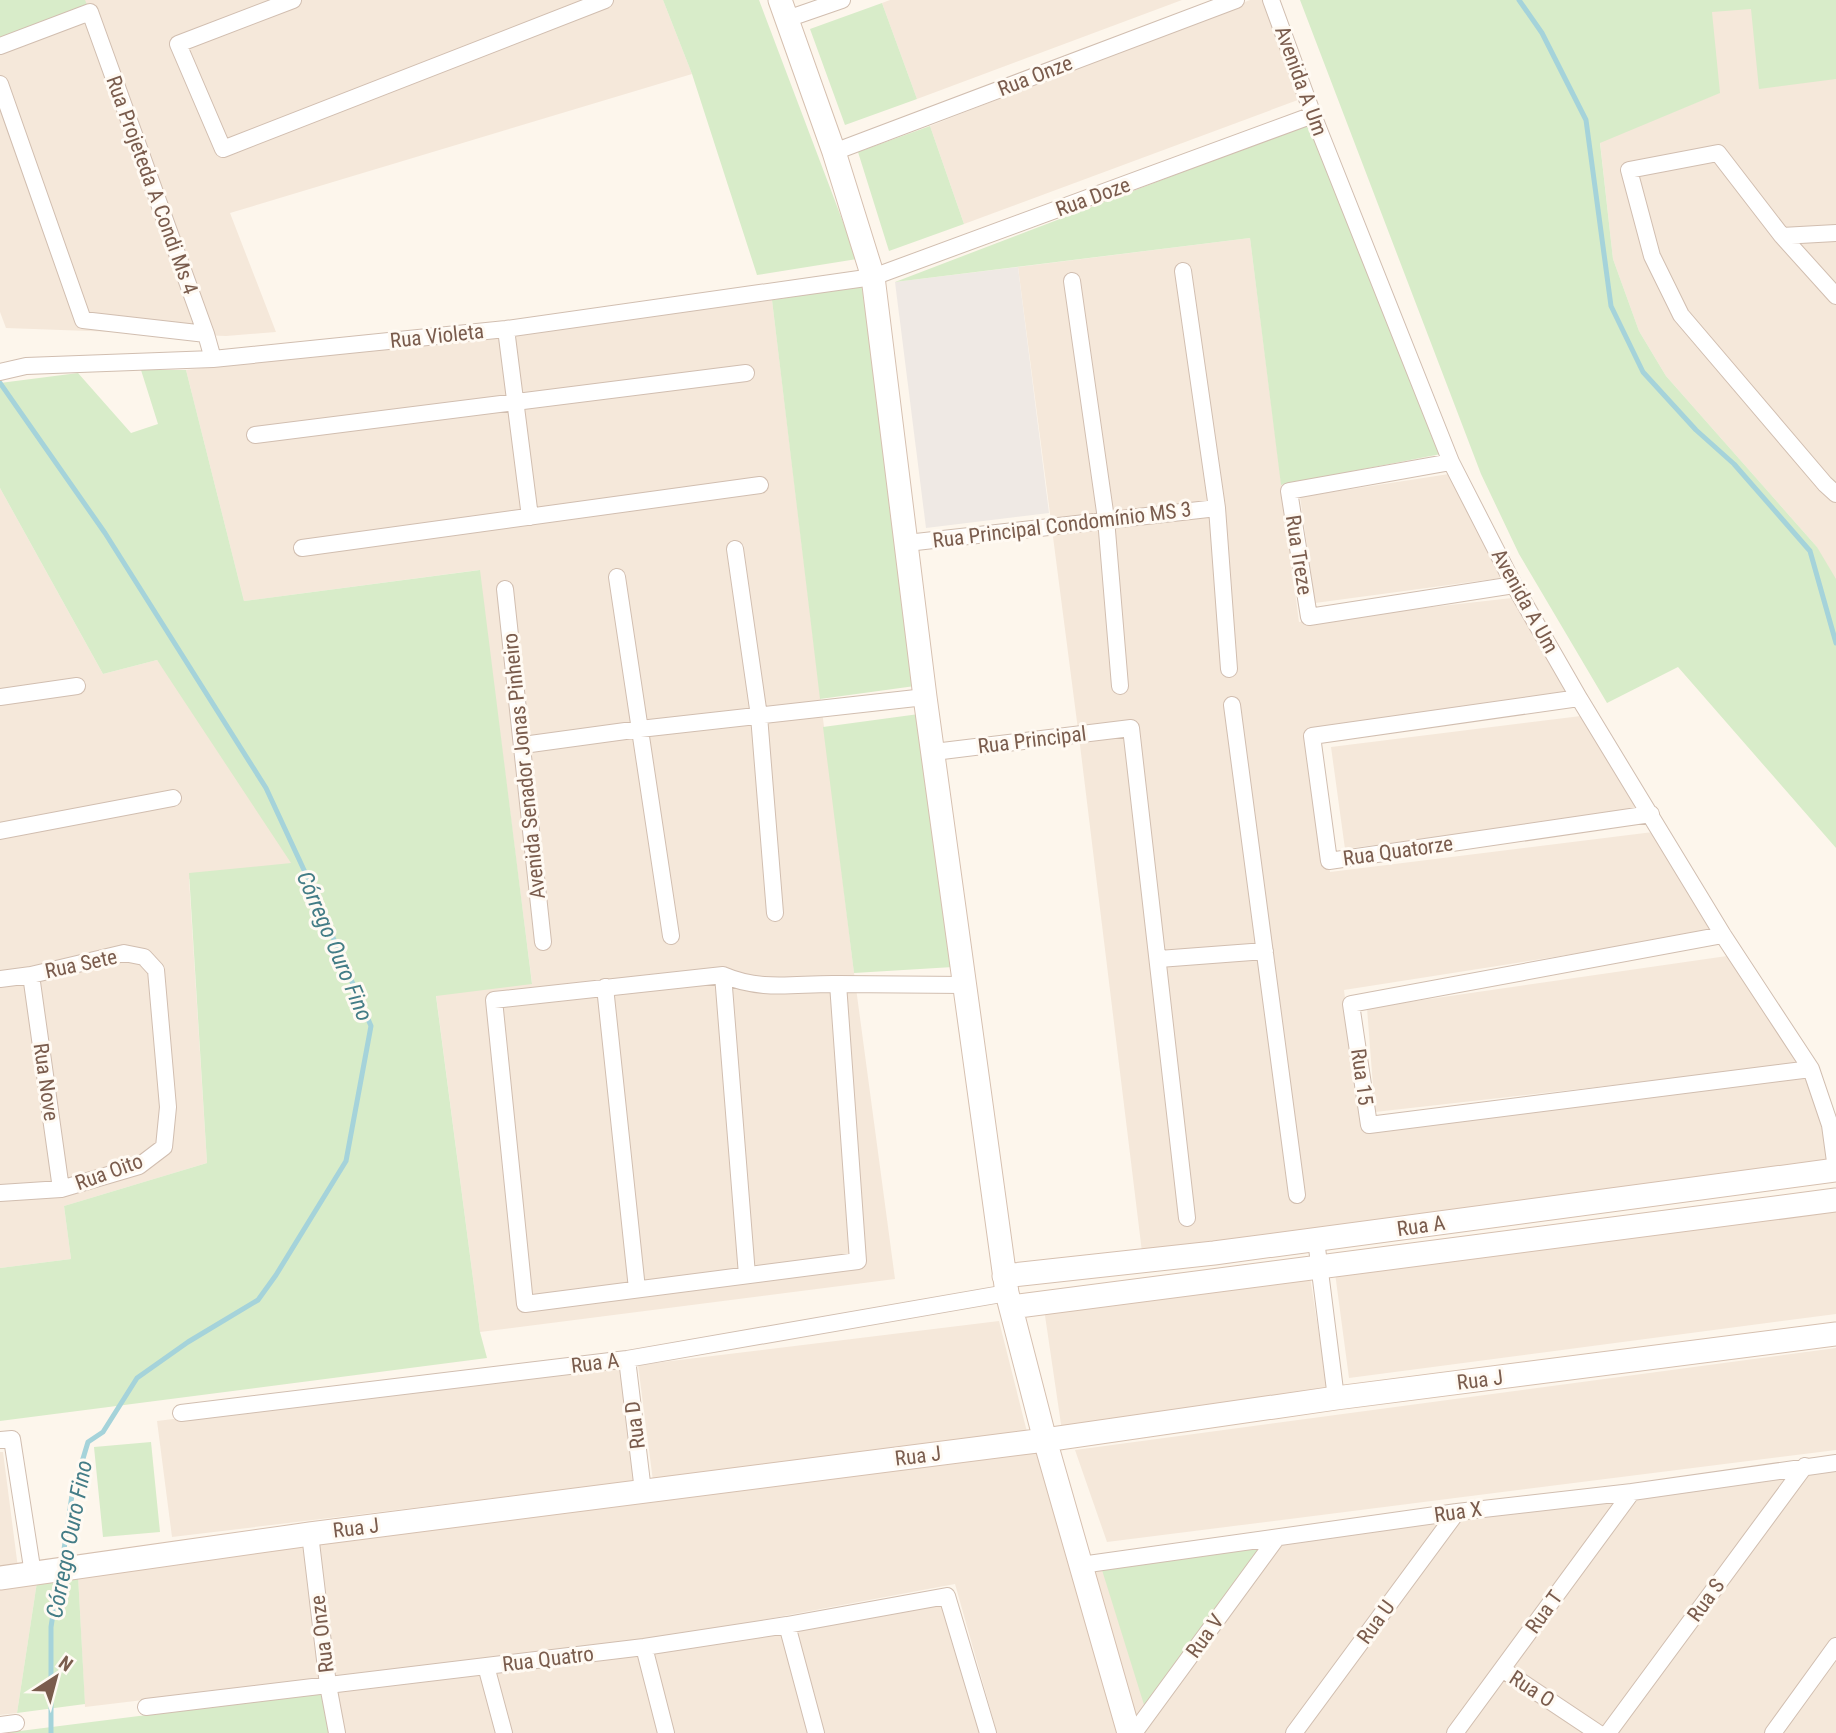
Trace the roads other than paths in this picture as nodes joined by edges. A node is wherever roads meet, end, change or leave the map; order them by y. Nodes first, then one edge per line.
1 (293, 0) edge
2 (605, 0) edge
3 (842, 0) edge
4 (1236, 0) edge
5 (1271, 0) edge
6 (783, 10) edge
7 (0, 46) edge
8 (0, 84) edge
9 (1313, 115) junction
10 (834, 152) junction
11 (1836, 233) edge
12 (1782, 236) junction
13 (1183, 271) dead end
14 (873, 277) junction
15 (1072, 281) dead end
16 (1836, 296) edge
17 (506, 329) junction
18 (206, 334) junction
19 (213, 359) junction
20 (3, 371) edge
21 (746, 373) dead end
22 (514, 400) junction
23 (255, 435) dead end
24 (1451, 462) junction
25 (760, 485) dead end
26 (1836, 494) edge
27 (1217, 508) junction
28 (530, 517) junction
29 (1106, 519) junction
30 (907, 543) junction
31 (302, 548) dead end
32 (735, 550) dead end
33 (617, 576) dead end
34 (1514, 585) junction
35 (505, 589) dead end
36 (1229, 669) dead end
37 (76, 686) dead end
38 (1120, 686) dead end
39 (0, 697) edge
40 (925, 697) junction
41 (1579, 698) junction
42 (1232, 705) dead end
43 (758, 716) junction
44 (640, 729) junction
45 (523, 745) junction
46 (934, 752) junction
47 (173, 798) dead end
48 (1651, 814) junction
49 (0, 831) edge
50 (775, 913) dead end
51 (1723, 935) junction
52 (671, 936) dead end
53 (543, 942) dead end
54 (1265, 951) junction
55 (1159, 958) junction
56 (156, 970) joint
57 (31, 975) junction
58 (723, 975) junction
59 (0, 979) edge
60 (838, 984) junction
61 (965, 985) junction
62 (605, 987) junction
63 (1811, 1069) junction
64 (1836, 1170) edge
65 (61, 1189) junction
66 (0, 1193) edge
67 (1297, 1195) dead end
68 (1836, 1200) edge
69 (1187, 1218) dead end
70 (1472, 1219) junction
71 (1316, 1240) junction
72 (1477, 1246) junction
73 (1319, 1267) junction
74 (747, 1275) junction
75 (637, 1289) junction
76 (1007, 1292) junction
77 (1836, 1334) edge
78 (627, 1359) junction
79 (1336, 1398) junction
80 (181, 1413) dead end
81 (6, 1439) edge
82 (1045, 1440) junction
83 (1836, 1463) edge
84 (1805, 1466) junction
85 (643, 1491) junction
86 (1632, 1492) junction
87 (1457, 1512) junction
88 (310, 1534) junction
89 (1276, 1539) junction
90 (1081, 1566) junction
91 (41, 1572) junction
92 (0, 1578) edge
93 (787, 1625) junction
94 (1836, 1646) edge
95 (644, 1647) junction
96 (485, 1667) junction
97 (1502, 1669) junction
98 (328, 1685) junction
99 (146, 1707) dead end
100 (338, 1733) edge
101 (504, 1733) edge
102 (666, 1733) edge
103 (816, 1733) edge
104 (988, 1733) edge
105 (1131, 1733) edge
106 (1294, 1733) edge
107 (1455, 1733) edge
108 (1598, 1733) edge
109 (1608, 1733) edge
110 (1773, 1733) edge

1 - 2 street
3 - 6 street
4 - 10 street, Rua Onze
5 - 9 street, Avenida A Um
6 - 10 street
7 - 18 street, Rua Projeteda A Condi Ms 4
8 - 18 street
9 - 14 street, Rua Doze
9 - 24 street, Avenida A Um
10 - 14 street
11 - 12 street
12 - 16 street
12 - 26 street
13 - 27 street
14 - 17 street, Rua Violeta
14 - 30 street
15 - 29 street
17 - 19 street, Rua Violeta
17 - 22 street
18 - 19 street, Rua Projeteda A Condi Ms 4
19 - 20 street, Rua Violeta
21 - 22 street
22 - 23 street
22 - 28 street
24 - 34 street, Avenida A Um
24 - 34 street, Rua Treze
25 - 28 street
27 - 29 street, Rua Principal Condomínio MS 3
27 - 36 street
28 - 31 street
29 - 30 street, Rua Principal Condomínio MS 3
29 - 38 street
30 - 40 street
32 - 43 street
33 - 44 street
34 - 41 street, Avenida A Um
35 - 45 street, Avenida Senador Jonas Pinheiro
37 - 39 street
40 - 43 street
40 - 46 street
41 - 48 street, Avenida A Um
41 - 48 street, Rua Quatorze
42 - 54 street
43 - 44 street
43 - 50 street
44 - 45 street
44 - 52 street
45 - 53 street, Avenida Senador Jonas Pinheiro
46 - 55 street, Rua Principal
46 - 61 street
47 - 49 street
48 - 51 street, Avenida A Um
51 - 63 street, Avenida A Um
51 - 63 street, Rua 15
54 - 55 street
54 - 67 street
55 - 69 street
56 - 57 street, Rua Sete
56 - 65 street, Rua Oito
57 - 59 street, Rua Sete
57 - 65 street, Rua Nove
58 - 60 street
58 - 62 street
58 - 74 street
60 - 61 street
60 - 74 street
61 - 76 street
62 - 75 street
62 - 75 street
63 - 64 street, Avenida A Um
64 - 70 street, Rua A
65 - 66 street, Rua Oito
68 - 72 street, Rua A
70 - 71 street, Rua A
70 - 72 street
71 - 73 street
71 - 76 street, Rua A
72 - 73 street, Rua A
73 - 76 street, Rua A
73 - 79 street
74 - 75 street
76 - 78 street, Rua A
76 - 82 street
77 - 79 street, Rua J
78 - 80 street, Rua A
78 - 85 street, Rua D
79 - 82 street, Rua J
81 - 91 street
82 - 85 street, Rua J
82 - 90 street
83 - 84 street, Rua X
84 - 86 street, Rua X
84 - 109 street, Rua S
85 - 88 street, Rua J
86 - 87 street, Rua X
86 - 97 street, Rua T
87 - 89 street, Rua X
87 - 106 street, Rua U
88 - 91 street, Rua J
88 - 98 street, Rua Onze
89 - 90 street, Rua X
89 - 105 street, Rua V
90 - 105 street
91 - 92 street, Rua J
93 - 95 street, Rua Quatro
93 - 103 street
93 - 104 street, Rua Quatro
94 - 110 street
95 - 96 street, Rua Quatro
95 - 102 street
96 - 98 street, Rua Quatro
96 - 101 street
97 - 107 street, Rua T
97 - 108 street, Rua O
98 - 99 street, Rua Quatro
98 - 100 street, Rua Onze

